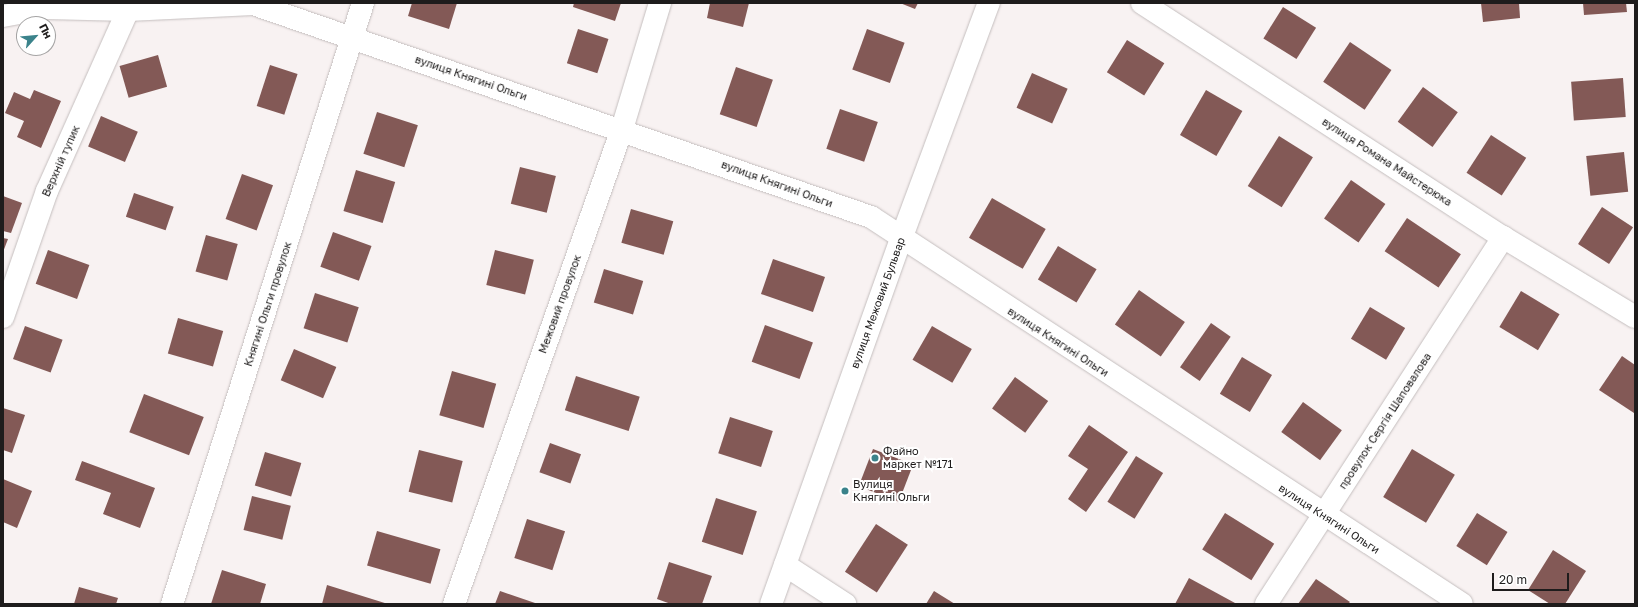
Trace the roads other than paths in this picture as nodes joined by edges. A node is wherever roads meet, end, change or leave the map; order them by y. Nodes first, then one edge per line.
1 (363, 3) edge
2 (660, 3) edge
3 (989, 3) edge
4 (1142, 3) edge
5 (128, 10) junction
6 (3, 16) edge
7 (353, 38) junction
8 (622, 129) junction
9 (1503, 237) junction
10 (901, 239) junction
11 (3, 317) edge
12 (1635, 317) edge
13 (1324, 516) junction
14 (785, 565) junction
15 (172, 604) edge
16 (454, 604) edge
17 (771, 604) edge
18 (846, 604) edge
19 (1266, 604) edge
20 (1462, 604) edge

1 - 7 street, Княгині Ольги провулок
2 - 8 street, Межовий провулок
3 - 10 street, вулиця Межовий Бульвар
4 - 9 street, вулиця Романа Майстерюка
5 - 6 street, вулиця Княгині Ольги
5 - 7 street, вулиця Княгині Ольги
5 - 11 street, Верхній тупик
7 - 8 street, вулиця Княгині Ольги
7 - 15 street, Княгині Ольги провулок
8 - 10 street, вулиця Княгині Ольги
8 - 16 street, Межовий провулок
9 - 12 street, вулиця Романа Майстерюка
9 - 13 street, провулок Сергія Шаповалова
10 - 13 street, вулиця Княгині Ольги
10 - 14 street, вулиця Межовий Бульвар
13 - 19 street, провулок Сергія Шаповалова
13 - 20 street, вулиця Княгині Ольги
14 - 17 street, вулиця Межовий Бульвар
14 - 18 street

